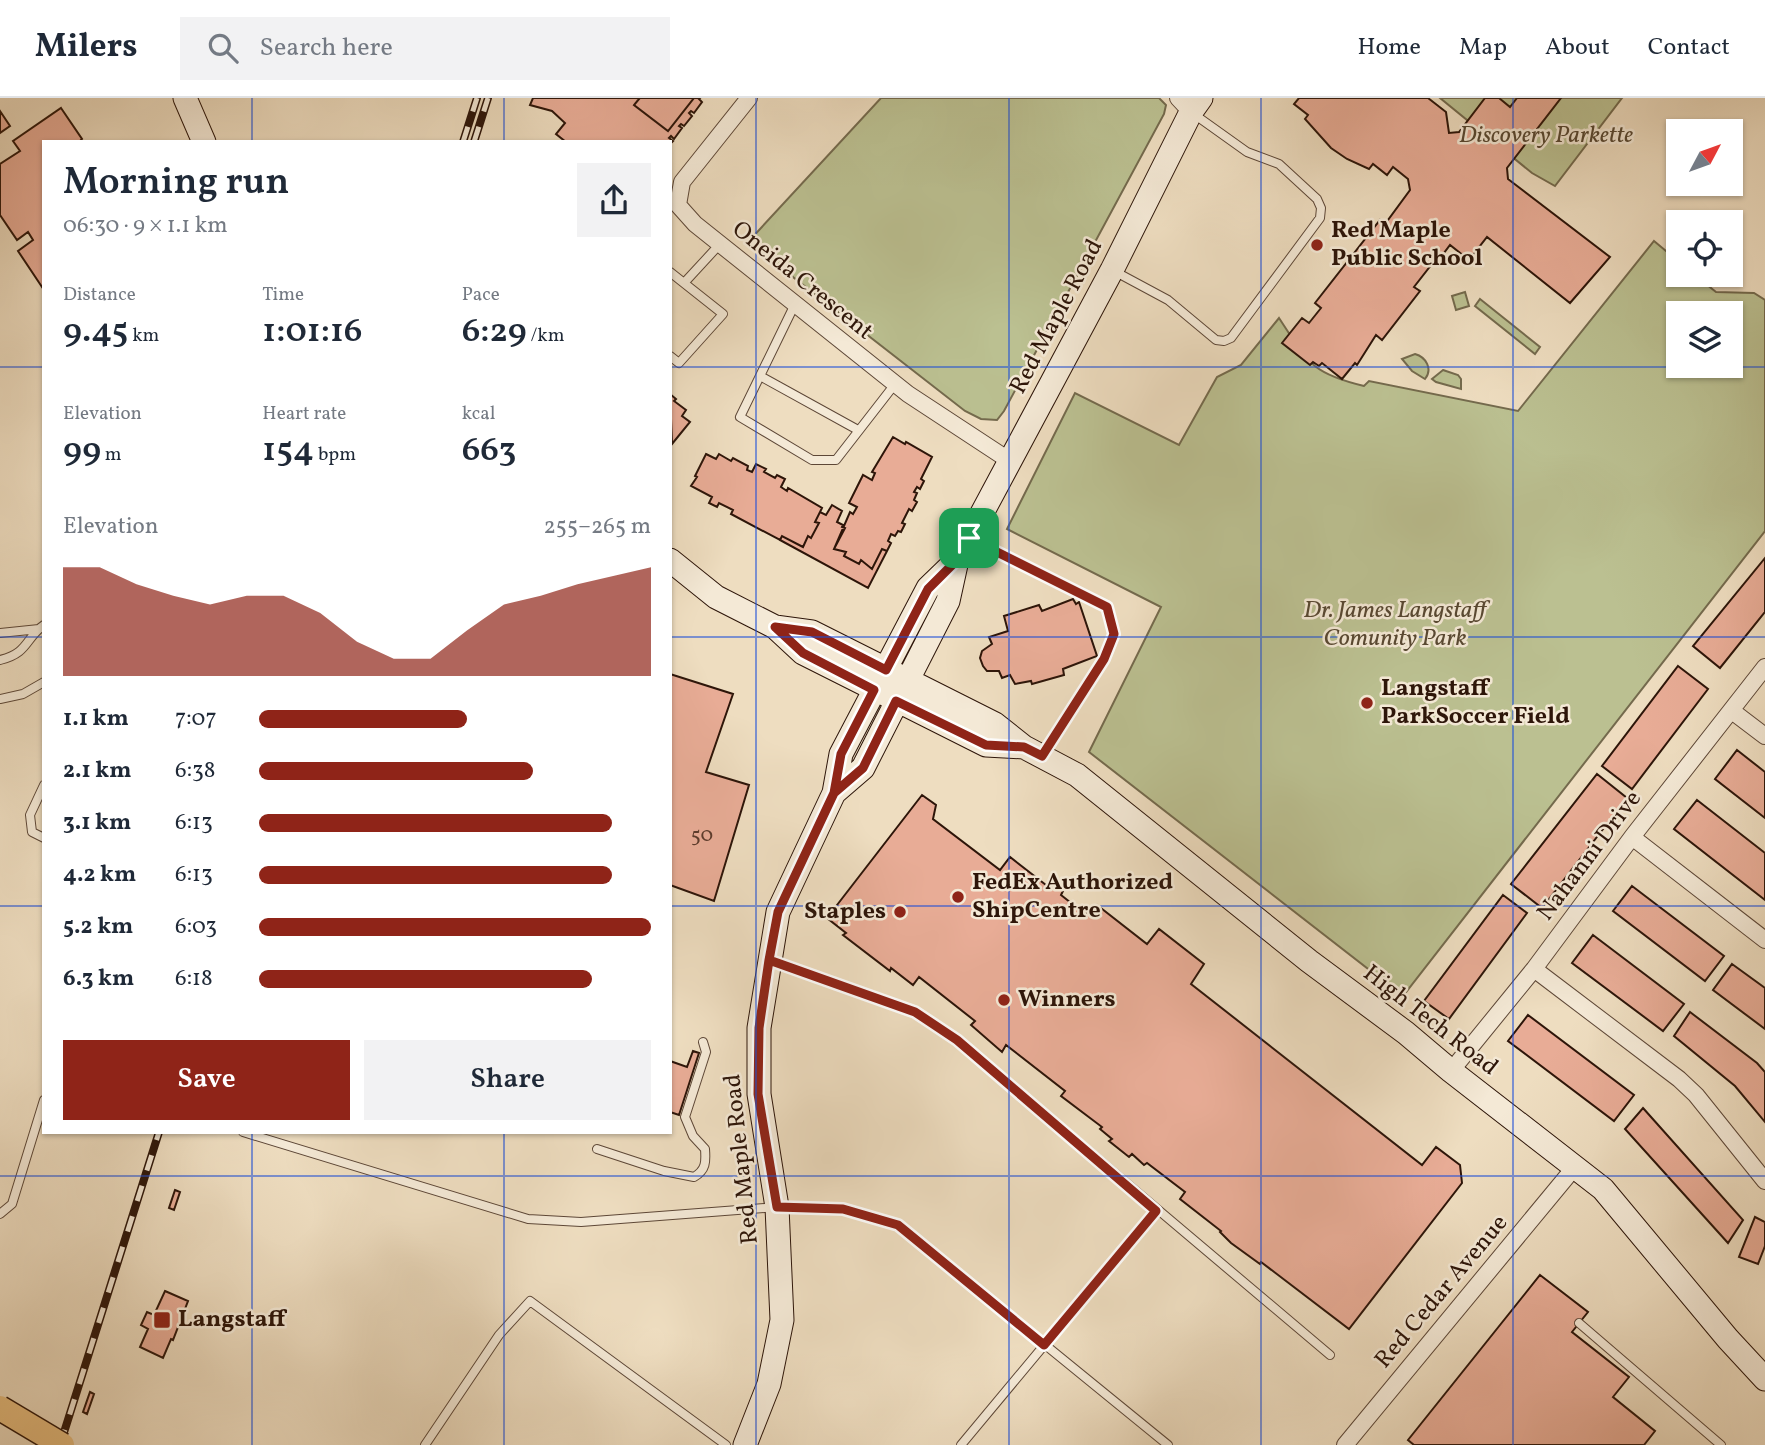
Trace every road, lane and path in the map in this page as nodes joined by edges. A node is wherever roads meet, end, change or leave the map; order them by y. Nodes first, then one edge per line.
1 (184, 98) edge
2 (749, 98) edge
3 (1190, 103) edge
4 (203, 140) edge
5 (674, 210) edge
6 (720, 244) junction
7 (1112, 270) junction
8 (672, 274) edge
9 (684, 283) junction
10 (795, 304) junction
11 (672, 358) edge
12 (760, 376) junction
13 (895, 384) junction
14 (858, 430) junction
15 (1010, 461) junction
16 (969, 538) junction
17 (957, 560) junction
18 (672, 562) edge
19 (775, 627) junction
20 (42, 630) edge
21 (0, 633) edge
22 (0, 660) edge
23 (1765, 667) edge
24 (886, 670) junction
25 (909, 680) junction
26 (42, 683) edge
27 (874, 690) junction
28 (0, 699) edge
29 (896, 701) junction
30 (1732, 711) junction
31 (1765, 737) edge
32 (1033, 751) junction
33 (42, 789) edge
34 (834, 793) junction
35 (42, 837) edge
36 (1632, 837) junction
37 (1765, 940) edge
38 (769, 960) junction
39 (1534, 969) junction
40 (703, 1042) dead end
41 (1451, 1071) junction
42 (42, 1106) edge
43 (250, 1134) edge
44 (597, 1149) dead end
45 (1574, 1168) junction
46 (1765, 1181) edge
47 (777, 1207) junction
48 (1156, 1211) junction
49 (0, 1214) edge
50 (1579, 1323) dead end
51 (1044, 1345) junction
52 (1330, 1355) dead end
53 (1765, 1379) edge
54 (0, 1408) edge
55 (62, 1445) edge
56 (425, 1445) edge
57 (726, 1445) edge
58 (745, 1445) edge
59 (961, 1445) edge
60 (1168, 1445) edge
61 (1345, 1445) edge
62 (1721, 1445) edge

1 - 4 street
2 - 5 street, Oneida Crescent
3 - 7 street, Red Maple Road
3 - 7 lane
5 - 6 street, Oneida Crescent
6 - 9 lane
6 - 10 street, Oneida Crescent
7 - 15 street, Red Maple Road
8 - 9 lane
9 - 11 lane
10 - 12 lane
10 - 13 street, Oneida Crescent
12 - 14 lane
12 - 14 lane
13 - 14 lane
13 - 15 street, Oneida Crescent
15 - 16 street, Red Maple Road
16 - 17 street, Red Maple Road
16 - 32 lane
17 - 24 street, Red Maple Road
17 - 25 street, Red Maple Road
18 - 19 street, High Tech Road
19 - 24 street, High Tech Road
19 - 27 street, High Tech Road
20 - 21 lane
20 - 22 lane
23 - 30 street, Nahanni Drive
24 - 25 street, High Tech Road
24 - 27 street, Red Maple Road
25 - 29 street, Red Maple Road
25 - 32 street, High Tech Road
26 - 28 lane
27 - 29 street, High Tech Road
27 - 34 street, Red Maple Road
29 - 32 street, High Tech Road
29 - 34 street, Red Maple Road
30 - 31 street
30 - 36 street, Nahanni Drive
32 - 41 street, High Tech Road
33 - 35 lane
34 - 38 street, Red Maple Road
36 - 37 street
36 - 39 street, Nahanni Drive
38 - 47 street, Red Maple Road
38 - 48 lane
39 - 41 street, Nahanni Drive
39 - 46 street
40 - 44 lane
41 - 45 street, High Tech Road
42 - 49 lane
43 - 47 lane
45 - 53 street, High Tech Road
45 - 61 street, Red Cedar Avenue
47 - 51 lane
47 - 58 street, Red Maple Road
48 - 51 lane
48 - 52 lane
50 - 62 lane
51 - 59 lane
51 - 60 lane
54 - 55 main road, bridge
56 - 57 lane

